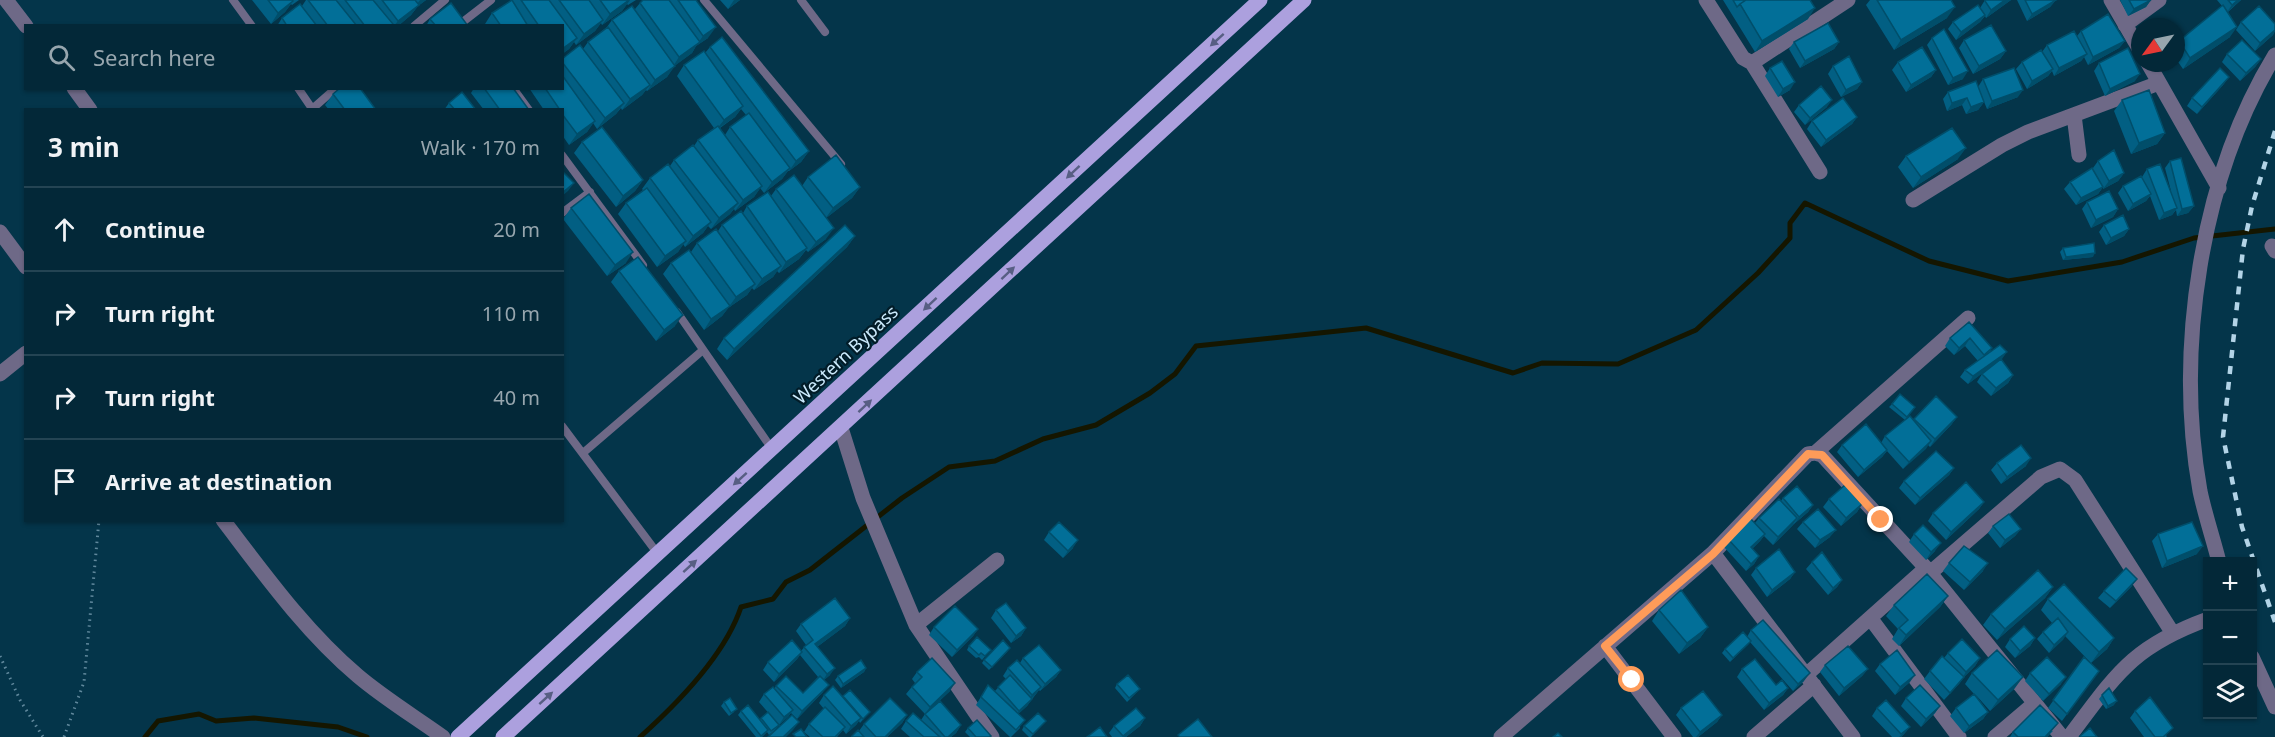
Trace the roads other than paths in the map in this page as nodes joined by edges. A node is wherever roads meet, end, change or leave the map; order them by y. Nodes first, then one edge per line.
1 (6, 0) edge
2 (233, 0) edge
3 (491, 0) edge
4 (704, 0) edge
5 (801, 0) edge
6 (1260, 0) edge
7 (1304, 0) edge
8 (1706, 0) edge
9 (1848, 0) edge
10 (2111, 0) edge
11 (2159, 0) edge
12 (456, 11) edge
13 (24, 24) edge
14 (251, 24) edge
15 (420, 24) edge
16 (2125, 25) junction
17 (825, 32) dead end
18 (2131, 35) edge
19 (2275, 56) edge
20 (1752, 63) junction
21 (2153, 72) edge
22 (2159, 82) junction
23 (75, 90) edge
24 (299, 90) edge
25 (334, 90) edge
26 (514, 90) edge
27 (89, 108) edge
28 (311, 108) edge
29 (313, 108) edge
30 (528, 108) edge
31 (2074, 115) junction
32 (2079, 154) dead end
33 (564, 158) edge
34 (846, 170) edge
35 (1820, 172) dead end
36 (2219, 188) junction
37 (590, 192) junction
38 (1913, 200) dead end
39 (564, 212) edge
40 (0, 232) edge
41 (24, 264) edge
42 (650, 274) edge
43 (670, 302) edge
44 (1968, 318) dead end
45 (703, 350) junction
46 (24, 355) edge
47 (0, 374) edge
48 (841, 428) junction
49 (564, 429) edge
50 (772, 450) junction
51 (583, 453) junction
52 (1815, 453) junction
53 (225, 522) edge
54 (658, 554) junction
55 (1713, 554) junction
56 (2218, 557) edge
57 (997, 560) dead end
58 (1928, 570) junction
59 (1871, 619) junction
60 (2203, 621) edge
61 (916, 625) junction
62 (2172, 632) junction
63 (1605, 646) junction
64 (2257, 665) edge
65 (1810, 680) junction
66 (2035, 703) junction
67 (2275, 707) edge
68 (443, 737) edge
69 (458, 737) edge
70 (503, 737) edge
71 (992, 737) edge
72 (1501, 737) edge
73 (1674, 737) edge
74 (1754, 737) edge
75 (1853, 737) edge
76 (1959, 737) edge
77 (1995, 737) edge
78 (2062, 737) edge
79 (2069, 737) edge

1 - 13 street
2 - 14 lane
3 - 12 lane
4 - 34 lane
5 - 17 lane
6 -> 50 main road, Western Bypass
48 -> 7 main road
8 - 20 street
9 - 20 street
10 - 16 street
11 - 16 street
12 - 15 lane
16 - 18 street
19 - 36 street
20 - 35 street
21 - 22 street
22 - 31 street
22 - 36 street
23 - 27 street
24 - 28 lane
25 - 29 lane
26 - 30 lane
31 - 32 street
31 - 38 street
33 - 37 lane
36 - 56 street
37 - 39 lane
37 - 42 lane
40 - 41 street
43 - 45 lane
44 - 52 street
45 - 50 lane
45 - 51 lane
46 - 47 street
48 - 61 street
70 -> 48 main road
49 - 51 lane
50 -> 54 main road, Western Bypass
51 - 54 lane
52 - 55 street
52 - 58 street
53 - 68 street
54 - 69 main road, Western Bypass
55 - 63 street
55 - 65 street
57 - 61 street
58 - 59 street
58 - 62 street
58 - 66 street
59 - 65 street
59 - 76 street
60 - 62 street
61 - 71 street
62 - 79 street
63 - 72 street
63 - 73 street
64 - 67 street
65 - 74 street
65 - 75 street
66 - 77 street
66 - 78 street

